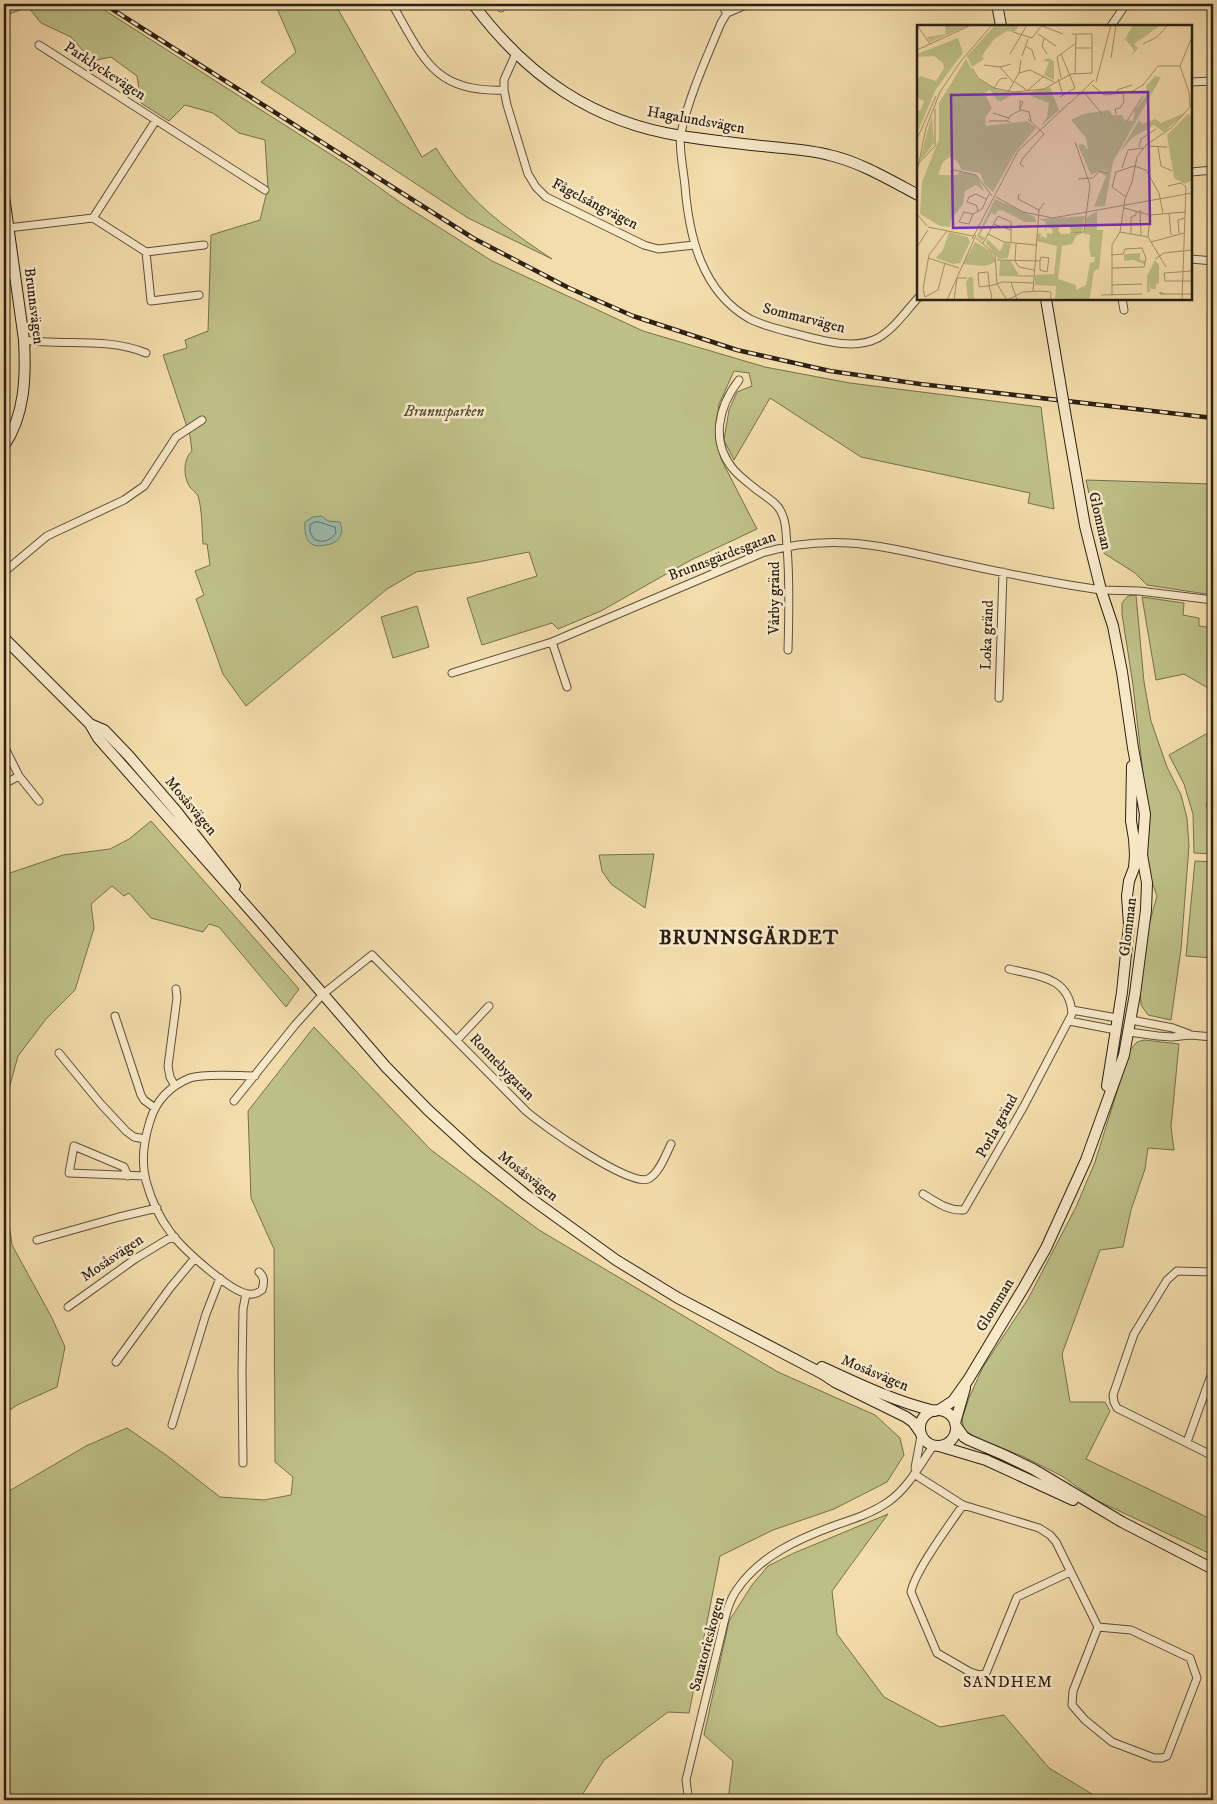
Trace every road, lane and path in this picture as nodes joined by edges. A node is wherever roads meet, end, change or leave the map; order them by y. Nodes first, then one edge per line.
1 (392, 4) edge
2 (473, 4) edge
3 (721, 4) edge
4 (748, 4) edge
5 (997, 4) edge
6 (1126, 4) edge
7 (727, 13) junction
8 (1001, 25) edge
9 (1112, 25) edge
10 (39, 45) dead end
11 (516, 53) junction
12 (1213, 81) edge
13 (1192, 82) edge
14 (504, 90) junction
15 (156, 120) junction
16 (680, 136) junction
17 (1213, 170) edge
18 (1192, 172) edge
19 (265, 190) dead end
20 (917, 195) edge
21 (4, 196) edge
22 (93, 218) junction
23 (8, 228) junction
24 (204, 245) dead end
25 (694, 245) junction
26 (146, 252) junction
27 (1192, 258) edge
28 (1213, 261) edge
29 (15, 274) junction
30 (4, 276) edge
31 (199, 295) dead end
32 (917, 299) edge
33 (1046, 300) edge
34 (1122, 300) edge
35 (1124, 310) dead end
36 (24, 340) junction
37 (146, 353) dead end
38 (739, 380) dead end
39 (202, 420) dead end
40 (4, 446) edge
41 (787, 546) junction
42 (4, 572) edge
43 (1002, 572) junction
44 (1101, 590) junction
45 (1213, 600) edge
46 (4, 638) edge
47 (552, 642) junction
48 (788, 650) dead end
49 (452, 673) dead end
50 (567, 687) dead end
51 (999, 698) dead end
52 (4, 746) edge
53 (1133, 748) junction
54 (19, 776) junction
55 (4, 784) edge
56 (39, 801) dead end
57 (1009, 969) dead end
58 (176, 989) dead end
59 (323, 994) junction
60 (489, 1006) dead end
61 (1071, 1015) junction
62 (114, 1016) dead end
63 (1117, 1018) junction
64 (1131, 1020) junction
65 (1116, 1030) junction
66 (1129, 1032) junction
67 (1190, 1034) junction
68 (1213, 1037) edge
69 (457, 1040) junction
70 (59, 1053) dead end
71 (255, 1076) junction
72 (175, 1086) junction
73 (234, 1101) dead end
74 (1104, 1107) junction
75 (155, 1108) junction
76 (145, 1139) junction
77 (671, 1144) dead end
78 (128, 1176) junction
79 (145, 1176) junction
80 (923, 1194) dead end
81 (157, 1208) junction
82 (174, 1237) junction
83 (37, 1240) dead end
84 (194, 1258) junction
85 (259, 1272) dead end
86 (1213, 1272) edge
87 (220, 1278) junction
88 (246, 1294) junction
89 (68, 1307) dead end
90 (116, 1362) dead end
91 (1213, 1370) edge
92 (968, 1380) junction
93 (861, 1390) junction
94 (937, 1410) junction
95 (172, 1425) dead end
96 (955, 1425) junction
97 (921, 1434) junction
98 (1187, 1442) junction
99 (936, 1446) junction
100 (1213, 1456) edge
101 (243, 1463) dead end
102 (914, 1474) junction
103 (963, 1505) junction
104 (1122, 1522) junction
105 (1213, 1569) edge
106 (1070, 1572) junction
107 (1098, 1627) junction
108 (691, 1800) edge

1 - 14 street
2 - 11 street, Hagalundsvägen
3 - 7 street
4 - 7 street
5 - 8 street
6 - 9 street
7 - 16 street
10 - 15 street, Parklyckevägen
11 - 14 street, Fågelsångvägen
11 - 16 street, Hagalundsvägen
12 - 13 street
14 - 25 street, Fågelsångvägen
15 - 19 street, Parklyckevägen
15 - 22 street
16 - 20 street, Hagalundsvägen
16 - 25 street, Sommarvägen
17 - 18 street
21 - 23 street, Brunnsvägen
22 - 23 street
22 - 26 street
23 - 29 street, Brunnsvägen
24 - 26 street
25 - 32 street, Sommarvägen
26 - 31 street
27 - 28 street
29 - 30 street
29 - 36 street, Brunnsvägen
33 - 44 street, Glomman, bridge
34 - 35 street
36 - 37 street
36 - 40 street, Brunnsvägen
38 - 41 street, Vårby gränd
39 - 42 street
41 - 43 street, Brunnsgärdesgatan
41 - 47 street, Brunnsgärdesgatan
41 - 48 street, Vårby gränd
43 - 44 street, Brunnsgärdesgatan
43 - 51 street, Loka gränd
44 - 45 street, Brunnsgärdesgatan
44 - 53 street, Glomman
46 - 59 street, Mosåsvägen
47 - 49 street, Brunnsgärdesgatan
47 - 50 street
52 - 54 street
53 - 63 street, Glomman
53 - 64 street, Glomman
54 - 55 street
54 - 56 street
57 - 61 street
58 - 72 street
59 - 69 street, Ronnebygatan
59 - 71 street
59 - 93 street, Mosåsvägen
60 - 69 street
61 - 63 street
61 - 65 street
61 - 80 street, Porla gränd
62 - 75 street
63 - 64 street
63 - 65 street, Glomman
64 - 66 street, Glomman
64 - 67 street
65 - 66 street
65 - 74 street, Glomman
66 - 67 street
66 - 74 street, Glomman
67 - 68 street
69 - 77 street, Ronnebygatan
70 - 76 street
71 - 72 street
71 - 73 street
72 - 75 street
74 - 92 street, Glomman
75 - 76 street
76 - 79 street
78 - 78 street
78 - 79 street
79 - 81 street
81 - 82 street
81 - 83 street, Mosåsvägen
82 - 84 street
82 - 89 street, Mosåsvägen
84 - 87 street
84 - 90 street
85 - 88 street
86 - 98 street
87 - 88 street
87 - 95 street
88 - 101 street
91 - 98 street
92 - 94 street, Glomman
92 - 96 street, Glomman
93 - 94 street, Mosåsvägen
93 - 97 street, Mosåsvägen
94 - 96 street
94 - 97 street
96 - 99 street
96 - 104 street
97 - 99 street
97 - 102 street
98 - 100 street
99 - 102 street, Sanatorieskogen
99 - 104 street
102 - 103 street
102 - 108 street, Sanatorieskogen
103 - 106 street
103 - 106 street
104 - 105 street
106 - 107 street
107 - 107 street

